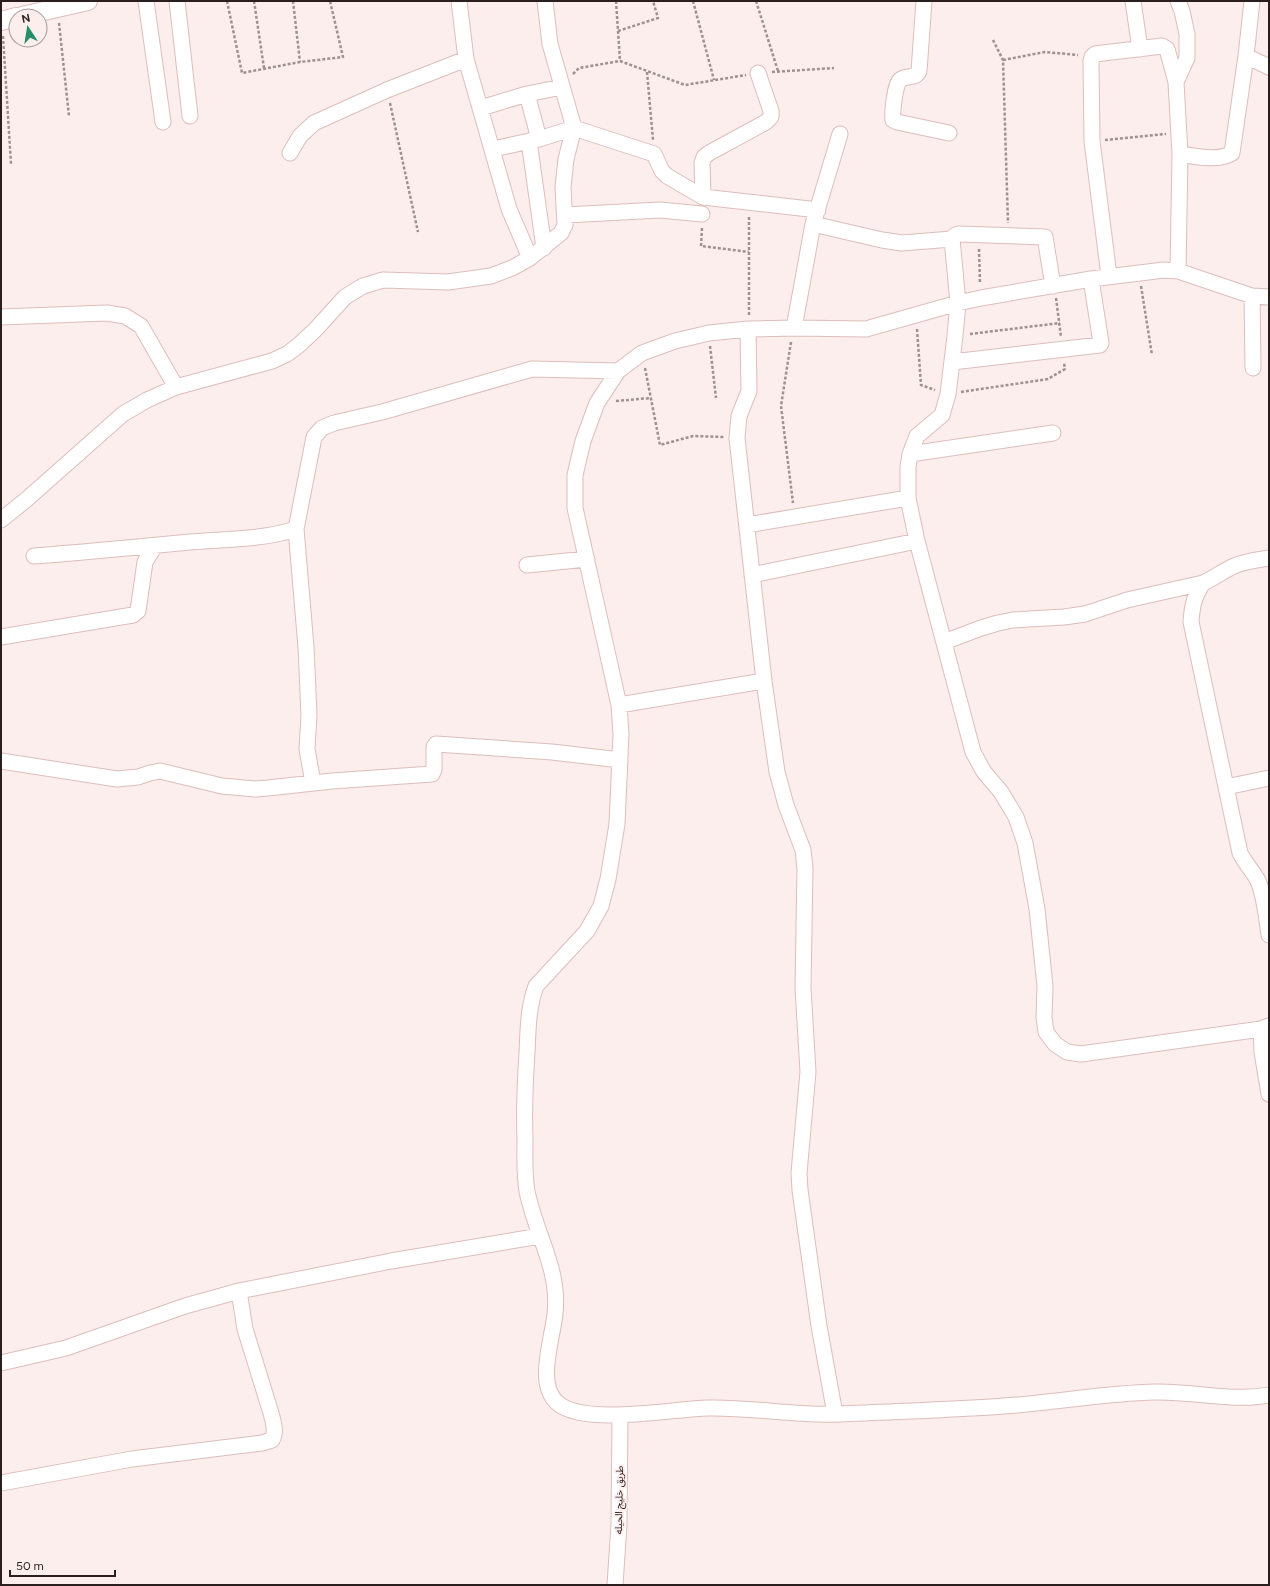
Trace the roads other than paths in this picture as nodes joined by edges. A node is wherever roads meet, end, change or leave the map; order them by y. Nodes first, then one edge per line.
1 (88, 1) edge
2 (146, 1) edge
3 (177, 1) edge
4 (459, 1) edge
5 (545, 1) edge
6 (924, 1) edge
7 (1133, 1) edge
8 (1178, 1) edge
9 (1252, 1) edge
10 (48, 10) edge
11 (1140, 49) junction
12 (1246, 56) junction
13 (466, 59) junction
14 (1269, 67) edge
15 (758, 73) dead end
16 (1176, 82) junction
17 (562, 86) junction
18 (527, 94) junction
19 (480, 108) junction
20 (190, 116) dead end
21 (162, 122) dead end
22 (574, 128) junction
23 (949, 133) dead end
24 (840, 134) dead end
25 (534, 140) junction
26 (493, 149) junction
27 (290, 154) dead end
28 (1180, 154) junction
29 (703, 197) junction
30 (702, 214) road end
31 (565, 215) junction
32 (815, 217) junction
33 (952, 239) junction
34 (544, 248) junction
35 (530, 258) junction
36 (1178, 271) junction
37 (1109, 276) junction
38 (1091, 279) junction
39 (1053, 286) junction
40 (1252, 296) junction
41 (1269, 298) edge
42 (958, 303) junction
43 (1, 317) edge
44 (794, 328) junction
45 (748, 329) junction
46 (952, 362) junction
47 (1253, 368) dead end
48 (618, 371) junction
49 (176, 388) junction
50 (1053, 432) dead end
51 (910, 454) junction
52 (908, 498) junction
53 (1, 520) edge
54 (747, 525) junction
55 (296, 530) junction
56 (917, 541) junction
57 (155, 546) junction
58 (34, 556) dead end
59 (1269, 558) edge
60 (587, 559) junction
61 (527, 565) dead end
62 (752, 575) junction
63 (1202, 583) junction
64 (1, 637) edge
65 (944, 642) junction
66 (764, 681) junction
67 (619, 705) junction
68 (620, 760) junction
69 (1, 761) edge
70 (1269, 778) edge
71 (313, 783) junction
72 (1226, 788) junction
73 (1269, 935) edge
74 (1265, 1028) edge
75 (1269, 1094) edge
76 (540, 1236) junction
77 (239, 1291) junction
78 (1, 1363) edge
79 (1269, 1394) edge
80 (835, 1414) junction
81 (620, 1415) junction
82 (1, 1483) edge
83 (615, 1585) edge

1 - 10 street
2 - 21 street
3 - 20 street
4 - 13 street
5 - 17 street
6 - 23 street
7 - 11 street
8 - 16 street
9 - 12 street
11 - 16 street
11 - 37 street
12 - 14 street
12 - 28 street
13 - 19 street
13 - 27 street
15 - 29 street
16 - 28 street
17 - 18 street
17 - 22 street
18 - 19 street
18 - 25 street
19 - 26 street
22 - 25 street
22 - 29 street
22 - 31 street
24 - 32 street
25 - 26 street
25 - 34 street
26 - 35 street
28 - 36 street
29 - 32 street
30 - 31 street
31 - 34 street
32 - 33 street
32 - 44 street
33 - 39 street
33 - 42 street
34 - 35 street
35 - 49 street
36 - 37 street
36 - 40 street
37 - 38 street
38 - 39 street
38 - 46 street
39 - 42 street
40 - 41 street
40 - 47 street
42 - 44 street
42 - 46 street
43 - 49 street
44 - 45 street
45 - 48 street
45 - 54 street
46 - 51 street
48 - 55 street
48 - 60 street
49 - 53 street
50 - 51 street
51 - 52 street
52 - 54 street
52 - 56 street
54 - 62 street
55 - 57 street
55 - 71 street
56 - 62 street
56 - 65 street
57 - 58 street
57 - 64 street
59 - 63 street
60 - 61 street
60 - 67 street
62 - 66 street
63 - 65 street
63 - 72 street
65 - 74 street
66 - 67 street
66 - 80 street
67 - 68 street
68 - 71 street
68 - 76 street
69 - 71 street
70 - 72 street
72 - 73 street
74 - 75 street
76 - 77 street
76 - 81 street
77 - 78 street
77 - 82 street
79 - 80 street
80 - 81 street
81 - 83 street, طريق خليج الحيله

